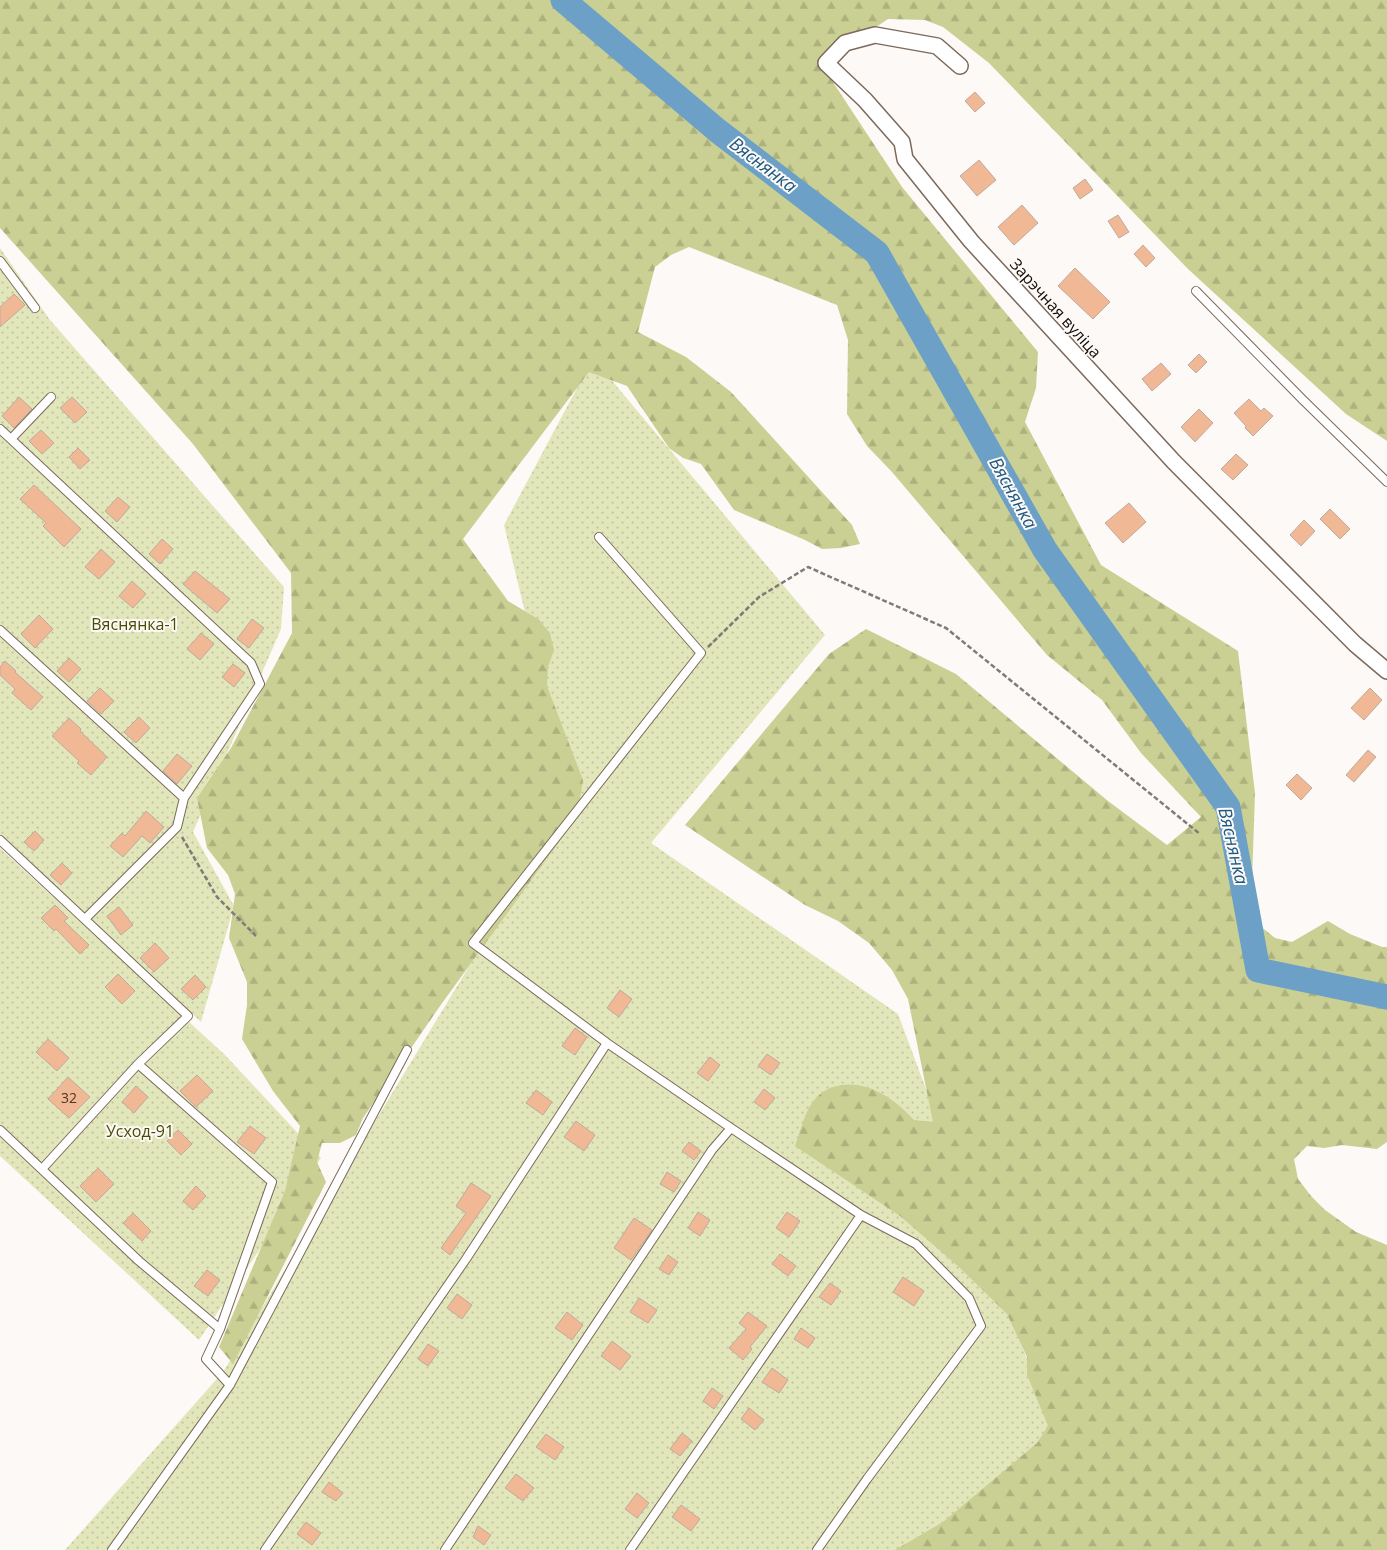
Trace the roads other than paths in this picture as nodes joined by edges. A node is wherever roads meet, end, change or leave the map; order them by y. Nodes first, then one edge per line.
1 (960, 66) dead end
2 (0, 261) edge
3 (1196, 291) dead end
4 (35, 308) dead end
5 (51, 397) dead end
6 (0, 429) edge
7 (11, 438) junction
8 (1387, 482) edge
9 (599, 537) dead end
10 (0, 630) edge
11 (1387, 671) edge
12 (184, 798) junction
13 (0, 840) edge
14 (85, 920) junction
15 (607, 1043) junction
16 (407, 1050) dead end
17 (138, 1064) junction
18 (731, 1128) junction
19 (0, 1130) edge
20 (42, 1170) junction
21 (861, 1215) junction
22 (220, 1329) junction
23 (230, 1385) junction
24 (112, 1550) edge
25 (265, 1550) edge
26 (445, 1550) edge
27 (630, 1550) edge
28 (817, 1550) edge

1 - 11 street, Зарэчная вуліца
2 - 4 lane
3 - 8 lane
5 - 7 lane
6 - 7 lane
7 - 12 lane
9 - 15 lane
10 - 12 lane
12 - 14 lane
13 - 14 lane
14 - 17 lane
15 - 18 lane
15 - 25 lane
16 - 23 lane
17 - 20 lane
17 - 22 lane
18 - 21 lane
18 - 26 lane
19 - 20 lane
20 - 22 lane
21 - 27 lane
21 - 28 lane
22 - 23 lane
23 - 24 lane

